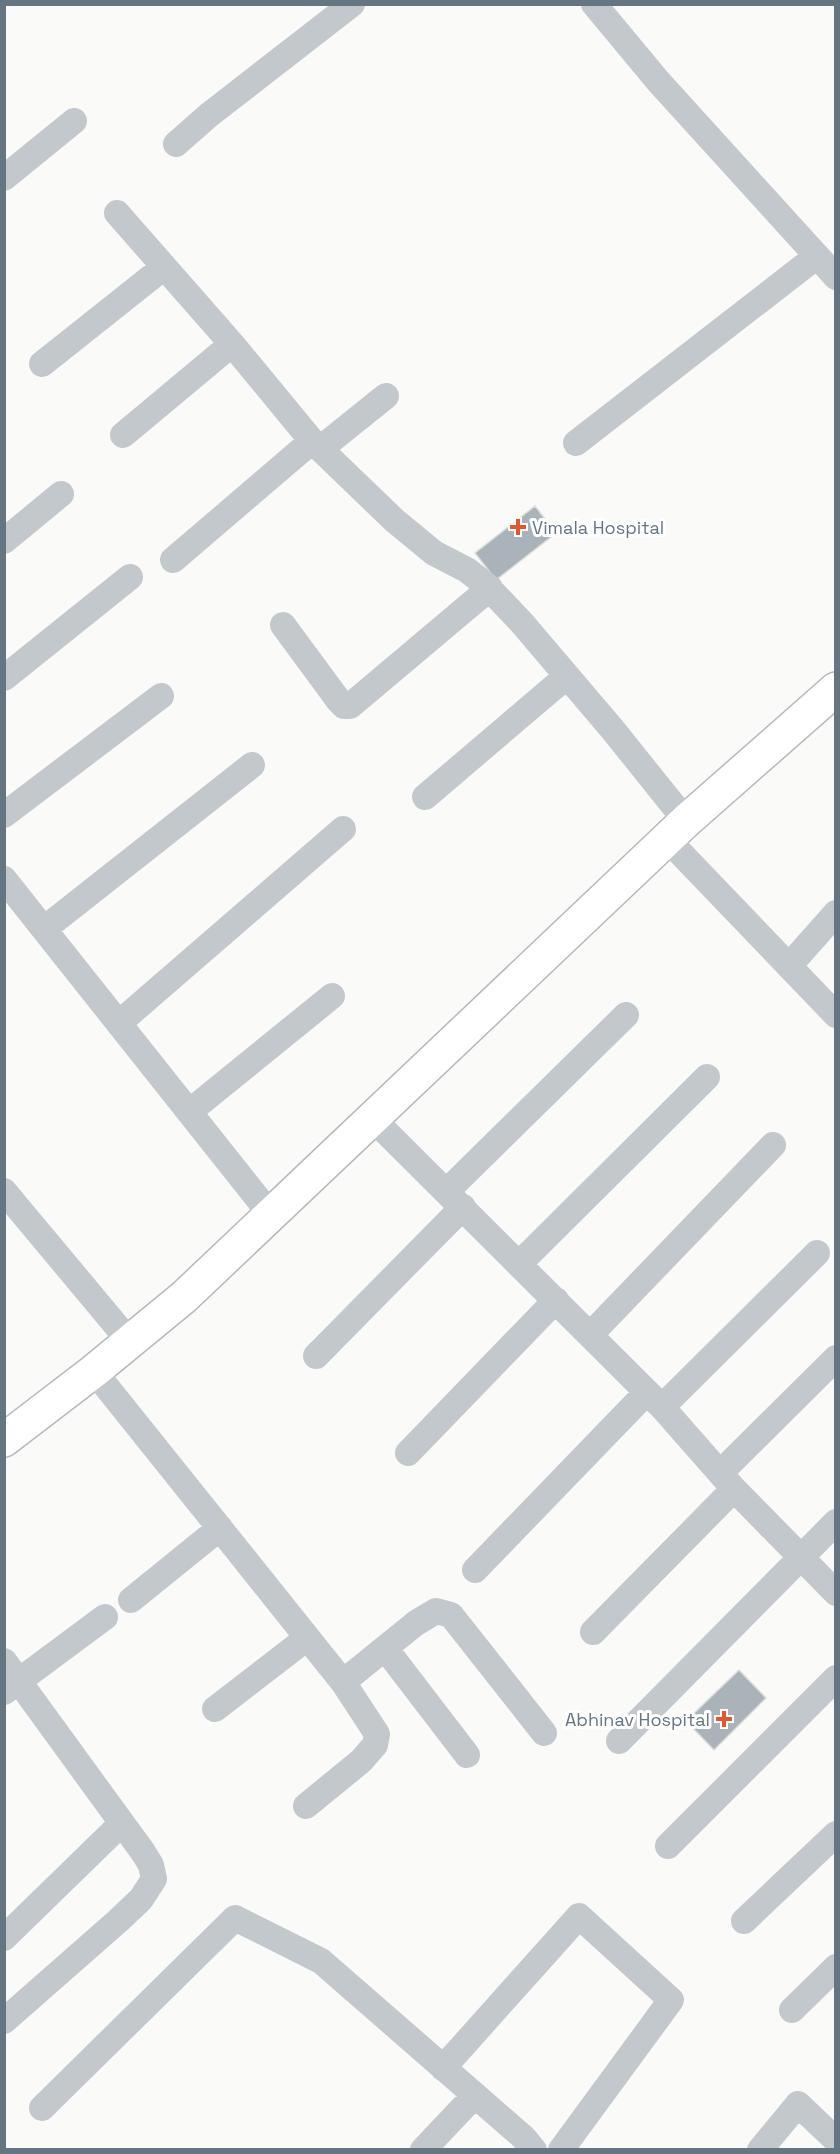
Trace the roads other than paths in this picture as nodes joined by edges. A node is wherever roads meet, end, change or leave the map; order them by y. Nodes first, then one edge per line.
1 (352, 4) edge
2 (594, 4) edge
3 (74, 121) dead end
4 (176, 144) dead end
5 (4, 178) edge
6 (117, 213) dead end
7 (817, 256) junction
8 (164, 267) junction
9 (836, 277) edge
10 (232, 344) junction
11 (42, 364) dead end
12 (386, 396) dead end
13 (123, 435) dead end
14 (576, 443) dead end
15 (316, 445) junction
16 (62, 494) dead end
17 (4, 540) edge
18 (173, 560) dead end
19 (130, 577) dead end
20 (489, 588) junction
21 (283, 625) dead end
22 (567, 676) junction
23 (4, 678) edge
24 (836, 689) edge
25 (161, 696) dead end
26 (252, 765) dead end
27 (424, 797) dead end
28 (4, 815) edge
29 (343, 829) dead end
30 (677, 830) junction
31 (4, 879) edge
32 (836, 913) edge
33 (44, 928) junction
34 (789, 966) junction
35 (332, 996) dead end
36 (626, 1015) dead end
37 (836, 1015) edge
38 (120, 1023) junction
39 (707, 1077) dead end
40 (189, 1112) junction
41 (372, 1118) junction
42 (773, 1145) dead end
43 (4, 1191) edge
44 (455, 1199) junction
45 (271, 1215) junction
46 (817, 1253) dead end
47 (519, 1264) junction
48 (556, 1300) junction
49 (590, 1335) junction
50 (130, 1342) junction
51 (316, 1356) dead end
52 (836, 1358) edge
53 (94, 1371) junction
54 (655, 1400) junction
55 (4, 1440) edge
56 (408, 1453) dead end
57 (727, 1481) junction
58 (836, 1522) edge
59 (220, 1528) junction
60 (799, 1557) junction
61 (475, 1570) dead end
62 (836, 1593) edge
63 (131, 1600) dead end
64 (105, 1617) dead end
65 (594, 1632) dead end
66 (308, 1638) junction
67 (385, 1648) junction
68 (4, 1661) edge
69 (836, 1677) edge
70 (343, 1682) junction
71 (12, 1687) edge
72 (215, 1709) dead end
73 (544, 1732) dead end
74 (619, 1741) dead end
75 (467, 1755) dead end
76 (306, 1806) dead end
77 (122, 1824) junction
78 (836, 1834) edge
79 (668, 1846) dead end
80 (744, 1921) dead end
81 (4, 1938) edge
82 (836, 1967) edge
83 (792, 2010) dead end
84 (4, 2020) edge
85 (443, 2068) junction
86 (475, 2095) junction
87 (42, 2108) dead end
88 (836, 2140) edge
89 (423, 2150) edge
90 (534, 2150) edge
91 (561, 2150) edge
92 (760, 2150) edge

1 - 4 street
2 - 7 street
3 - 5 street
6 - 8 street
7 - 9 street
7 - 14 street
8 - 10 street
8 - 11 street
10 - 13 street
10 - 15 street
12 - 15 street
15 - 18 street
15 - 20 street
16 - 17 street
19 - 23 street
20 - 21 street
20 - 22 street
22 - 27 street
22 - 30 street
24 - 30 street
25 - 28 street
26 - 33 street
29 - 38 street
30 - 34 street
30 - 41 street
31 - 33 street
32 - 34 street
33 - 38 street
34 - 37 street
35 - 40 street
36 - 44 street
38 - 40 street
39 - 47 street
40 - 45 street
41 - 44 street
41 - 45 street
42 - 49 street
43 - 50 street
44 - 47 street
44 - 51 street
45 - 50 street
46 - 54 street
47 - 48 street
48 - 49 street
48 - 56 street
49 - 54 street
50 - 53 street
52 - 57 street
53 - 55 street
53 - 59 street
54 - 57 street
54 - 61 street
57 - 60 street
57 - 65 street
58 - 60 street
59 - 63 street
59 - 66 street
60 - 62 street
60 - 74 street
64 - 71 street
66 - 70 street
66 - 72 street
67 - 70 street
67 - 73 street
67 - 75 street
68 - 71 street
69 - 79 street
70 - 76 street
71 - 77 street
77 - 81 street
77 - 84 street
78 - 80 street
82 - 83 street
85 - 86 street
85 - 87 street
85 - 91 street
86 - 89 street
86 - 90 street
88 - 92 street

